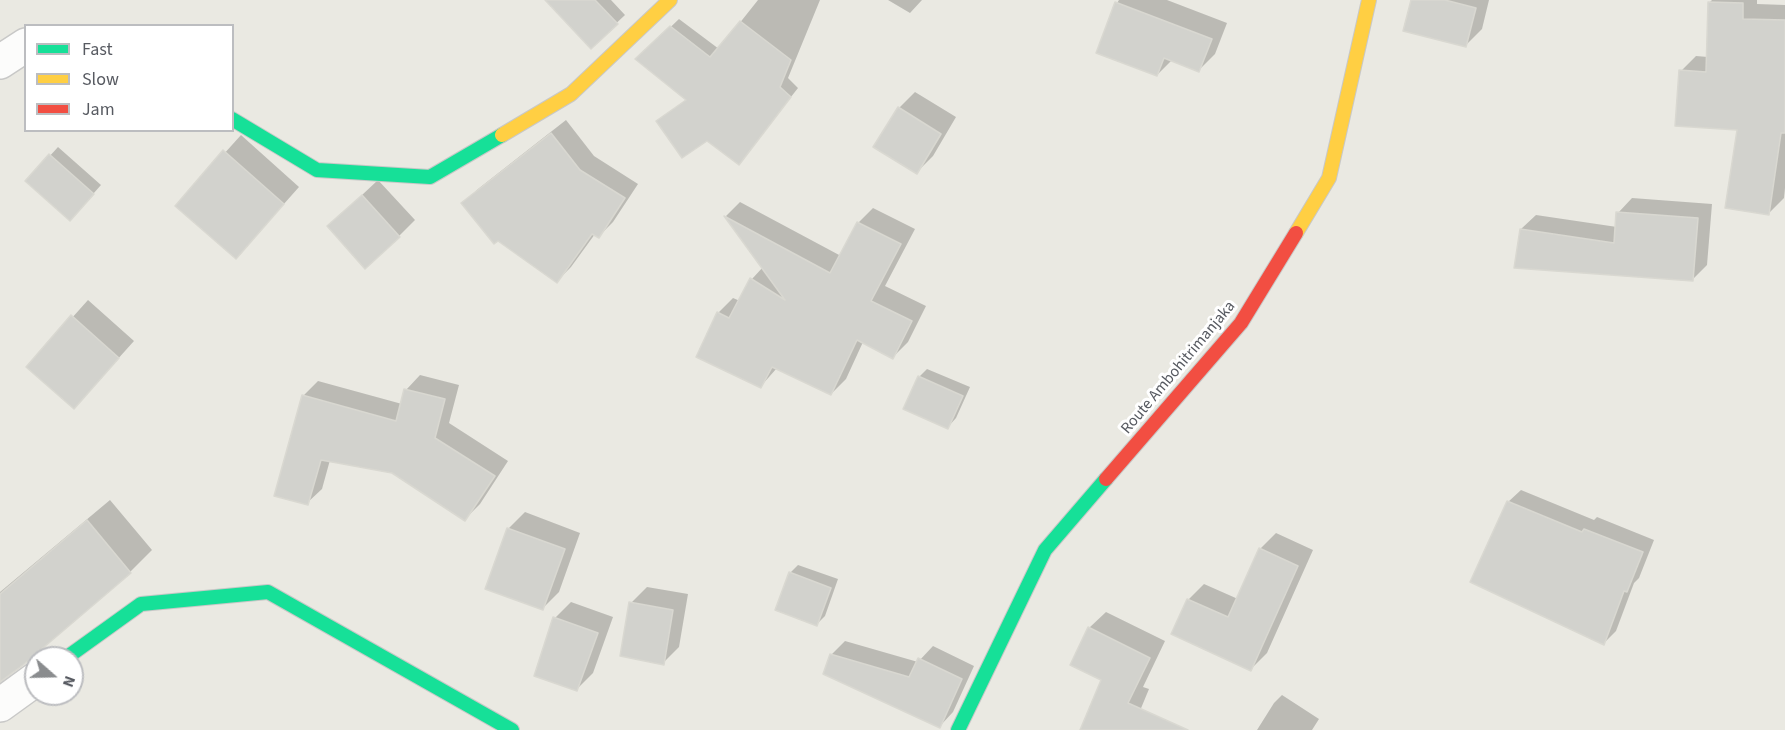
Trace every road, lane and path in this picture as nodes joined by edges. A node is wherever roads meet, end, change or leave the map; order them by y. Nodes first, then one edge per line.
1 (670, 0) edge
2 (1369, 0) edge
3 (24, 46) edge
4 (0, 62) edge
5 (234, 120) edge
6 (83, 646) edge
7 (24, 688) edge
8 (0, 705) edge
9 (512, 730) edge
10 (958, 730) edge

1 - 5 street
2 - 10 street, Route Ambohitrimanjaka
3 - 4 street
6 - 9 street
7 - 8 street

